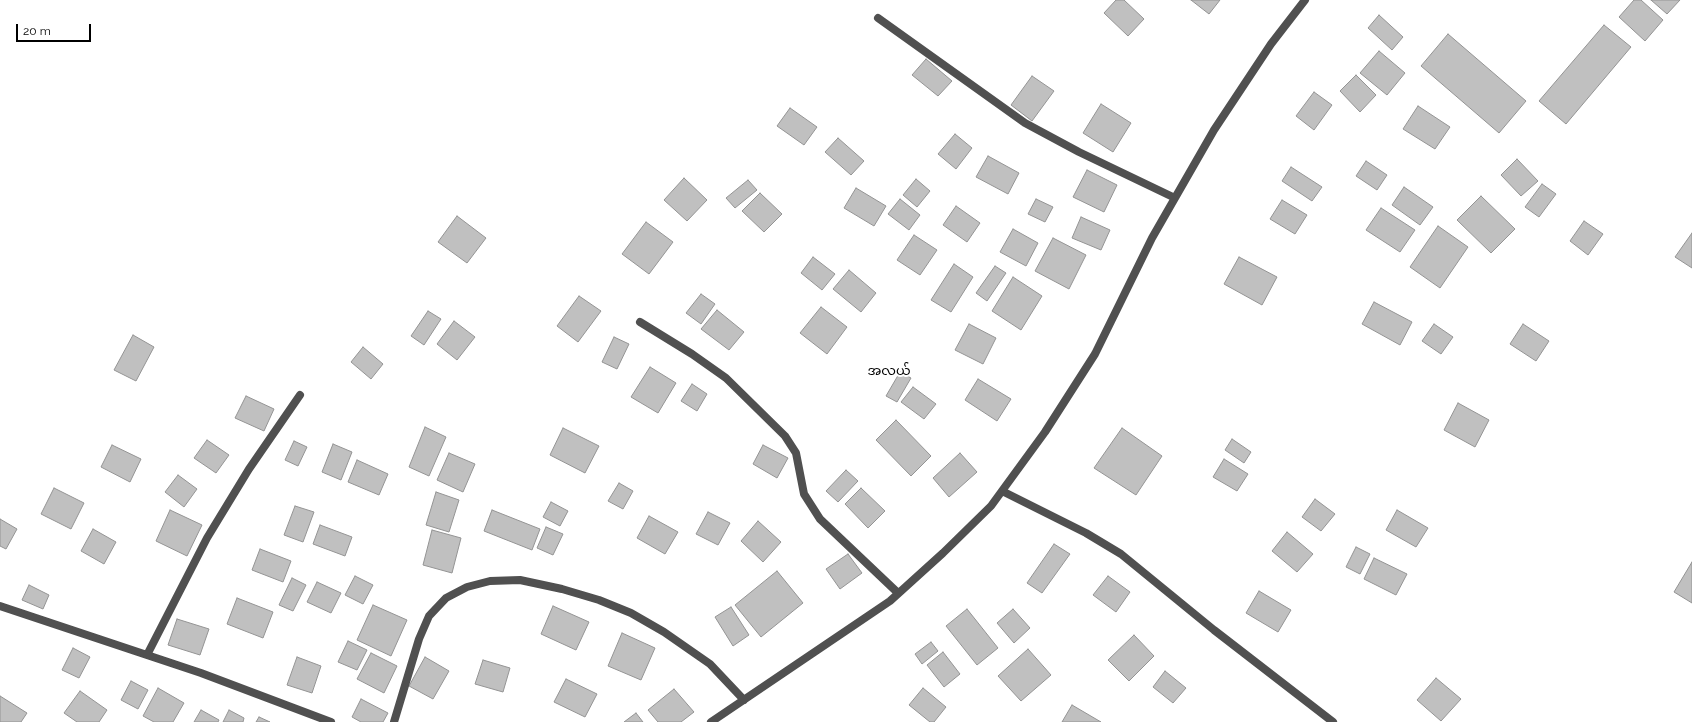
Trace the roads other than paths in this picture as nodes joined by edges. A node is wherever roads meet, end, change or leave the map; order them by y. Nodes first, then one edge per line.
1 (1305, 0) edge
2 (878, 18) dead end
3 (1174, 198) junction
4 (640, 322) dead end
5 (300, 395) dead end
6 (1002, 491) junction
7 (898, 593) junction
8 (0, 606) edge
9 (147, 655) junction
10 (744, 700) junction
11 (331, 722) edge
12 (394, 722) edge
13 (711, 722) edge
14 (1333, 722) edge

1 - 3 street
2 - 3 street
3 - 6 street
4 - 7 street
5 - 9 street
6 - 7 street
6 - 14 street
7 - 10 street
8 - 9 street
9 - 11 street
10 - 12 street
10 - 13 street

